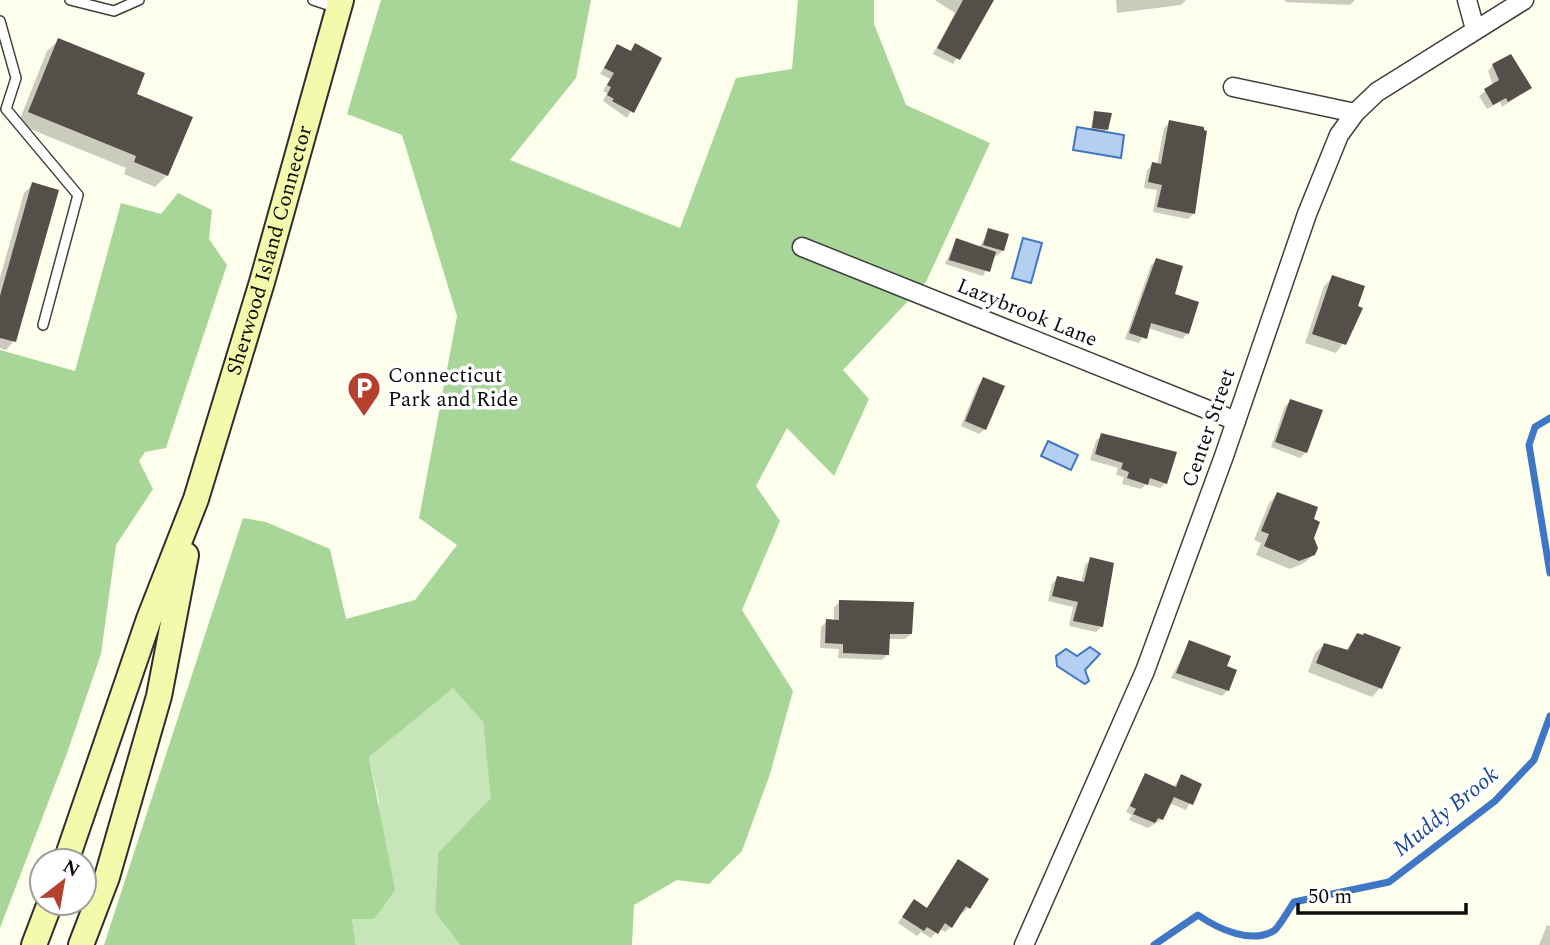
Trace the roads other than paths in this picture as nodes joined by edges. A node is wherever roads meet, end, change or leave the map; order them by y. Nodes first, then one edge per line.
1 (70, 0) edge
2 (139, 0) edge
3 (313, 0) edge
4 (1467, 0) edge
5 (1524, 0) edge
6 (340, 4) edge
7 (0, 22) edge
8 (1475, 29) junction
9 (1233, 87) dead end
10 (1355, 113) junction
11 (802, 247) dead end
12 (43, 325) dead end
13 (1236, 421) junction
14 (196, 499) junction
15 (71, 847) edge
16 (45, 917) edge
17 (34, 945) edge
18 (81, 945) edge
19 (1024, 945) edge

1 - 2 lane
3 - 6 lane
4 - 8 street
5 - 8 street, Center Street
6 - 14 main road, Sherwood Island Connector
7 - 12 lane
8 - 10 street, Center Street
9 - 10 street
10 - 13 street, Center Street
11 - 13 street, Lazybrook Lane
13 - 19 street, Center Street
14 - 15 main road, Sherwood Island Connector
14 - 18 main road, Sherwood Island Connector
16 - 17 main road

